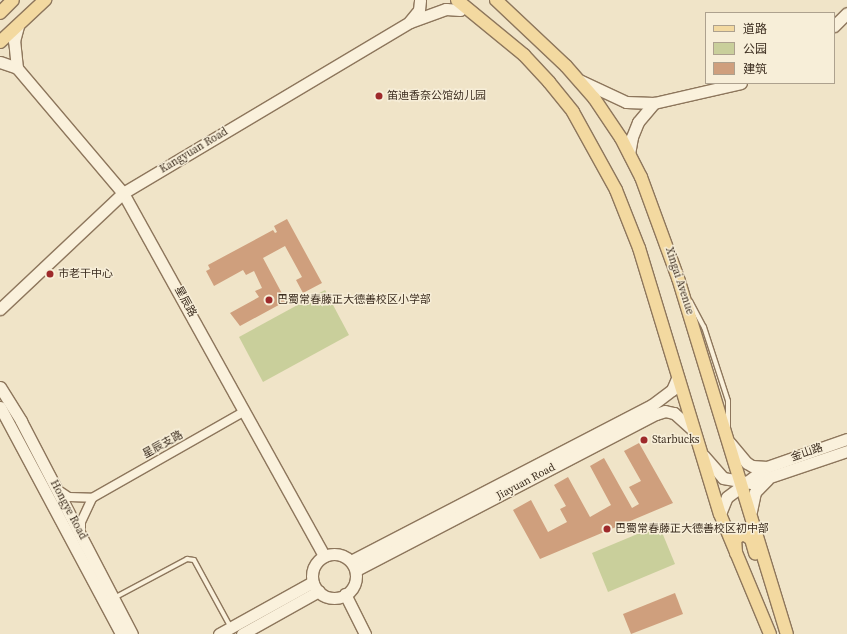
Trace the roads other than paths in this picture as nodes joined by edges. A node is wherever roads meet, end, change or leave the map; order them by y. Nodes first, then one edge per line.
1 (13, 0) edge
2 (45, 0) edge
3 (420, 0) edge
4 (445, 0) edge
5 (496, 0) edge
6 (0, 2) edge
7 (459, 5) edge
8 (0, 13) edge
9 (847, 13) edge
10 (410, 22) junction
11 (835, 25) edge
12 (18, 26) junction
13 (0, 42) edge
14 (0, 62) edge
15 (16, 68) junction
16 (578, 80) junction
17 (737, 84) edge
18 (654, 103) junction
19 (629, 154) junction
20 (123, 193) junction
21 (0, 309) edge
22 (677, 378) junction
23 (0, 387) edge
24 (0, 407) edge
25 (245, 411) junction
26 (694, 430) junction
27 (729, 439) junction
28 (847, 439) edge
29 (699, 447) junction
30 (847, 451) edge
31 (767, 467) junction
32 (771, 477) junction
33 (742, 484) junction
34 (57, 489) junction
35 (92, 498) junction
36 (751, 511) junction
37 (720, 514) junction
38 (81, 536) junction
39 (324, 556) junction
40 (738, 562) junction
41 (353, 566) junction
42 (316, 586) junction
43 (774, 591) junction
44 (345, 594) junction
45 (114, 598) junction
46 (779, 608) junction
47 (761, 614) junction
48 (231, 627) junction
49 (119, 632) edge
50 (132, 634) edge
51 (219, 634) edge
52 (242, 634) edge
53 (365, 634) edge
54 (766, 634) edge
55 (770, 634) edge
56 (787, 634) edge
57 (792, 634) edge

1 - 6 main road
1 - 8 main road
2 - 12 main road
3 - 10 main road
4 - 7 main road
5 - 16 main road, Xingai Avenue
7 - 10 main road, Kangyuan Road
7 - 22 main road
9 - 11 main road
10 - 20 main road, Kangyuan Road
12 - 13 main road
12 - 15 main road
14 - 15 main road
15 - 20 main road, 星辰路
16 - 18 main road
16 - 19 main road, Xingai Avenue
17 - 18 main road
18 - 19 main road
19 - 27 main road, Xingai Avenue
20 - 21 main road, Kangyuan Road
20 - 25 main road, 星辰路
22 - 26 main road
22 - 41 main road, Jiayuan Road
23 - 34 main road, Hongye Road
24 - 49 main road, Hongye Road
25 - 35 street, 星辰支路
25 - 39 main road, 星辰路
26 - 29 main road
26 - 41 main road, Jiayuan Road
27 - 31 main road
27 - 33 main road, Xingai Avenue
28 - 31 main road, 金山路
29 - 33 main road
29 - 37 main road
30 - 32 main road, 金山路
31 - 33 main road
32 - 33 main road, 金山路
32 - 36 main road
33 - 36 main road, Xingai Avenue
33 - 37 main road
34 - 35 street
34 - 38 main road, Hongye Road
35 - 38 street
36 - 43 main road, Xingai Avenue
37 - 40 main road
38 - 45 main road, Hongye Road
39 - 41 main road
39 - 42 main road
40 - 43 main road
40 - 47 main road
41 - 44 main road
42 - 44 main road
42 - 48 main road
42 - 52 main road
43 - 46 main road, Xingai Avenue
44 - 53 main road
45 - 48 lane
45 - 50 main road, Hongye Road
46 - 56 main road, Xingai Avenue
46 - 57 main road, Xingai Avenue
47 - 54 main road
47 - 55 main road
48 - 51 main road

